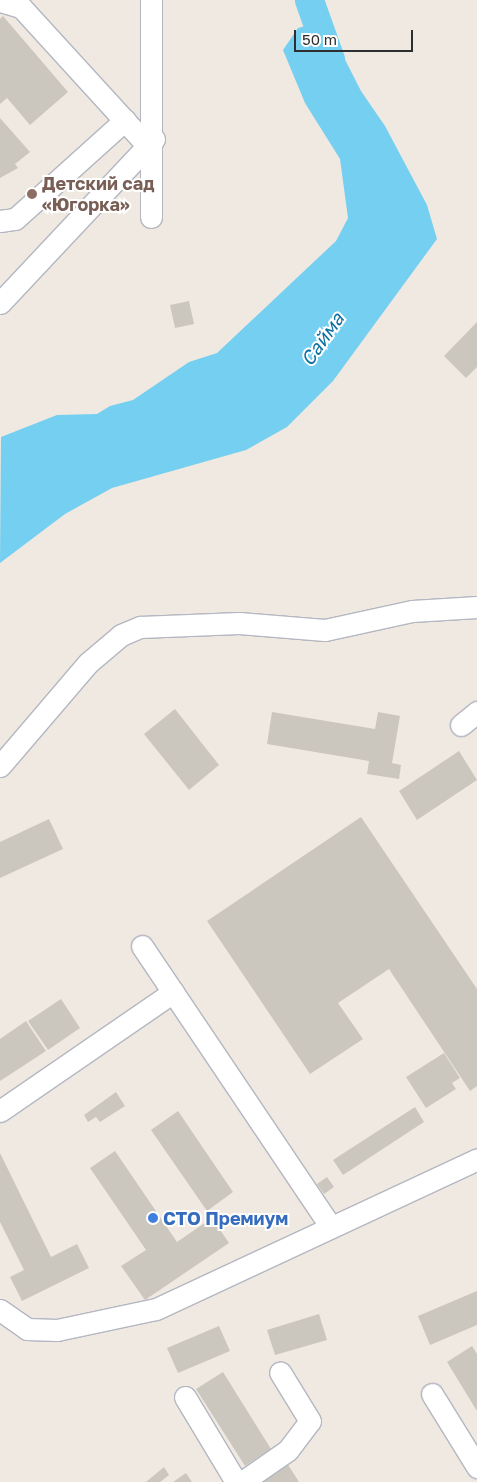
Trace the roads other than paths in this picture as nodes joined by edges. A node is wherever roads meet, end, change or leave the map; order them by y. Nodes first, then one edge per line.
1 (151, 0) edge
2 (0, 1) edge
3 (126, 120) junction
4 (150, 142) junction
5 (151, 217) dead end
6 (0, 222) edge
7 (0, 303) edge
8 (477, 607) edge
9 (0, 766) edge
10 (142, 946) dead end
11 (173, 992) junction
12 (0, 1111) edge
13 (477, 1159) edge
14 (330, 1226) junction
15 (0, 1310) edge
16 (280, 1372) dead end
17 (432, 1394) dead end
18 (185, 1397) dead end
19 (477, 1467) edge
20 (236, 1482) edge
21 (242, 1482) edge

1 - 4 street
2 - 3 street
3 - 4 street
3 - 6 street
4 - 5 street
4 - 7 street
8 - 9 street
10 - 11 street
11 - 12 street
11 - 14 street
13 - 14 street
14 - 15 street
16 - 21 street
17 - 19 street
18 - 20 street

